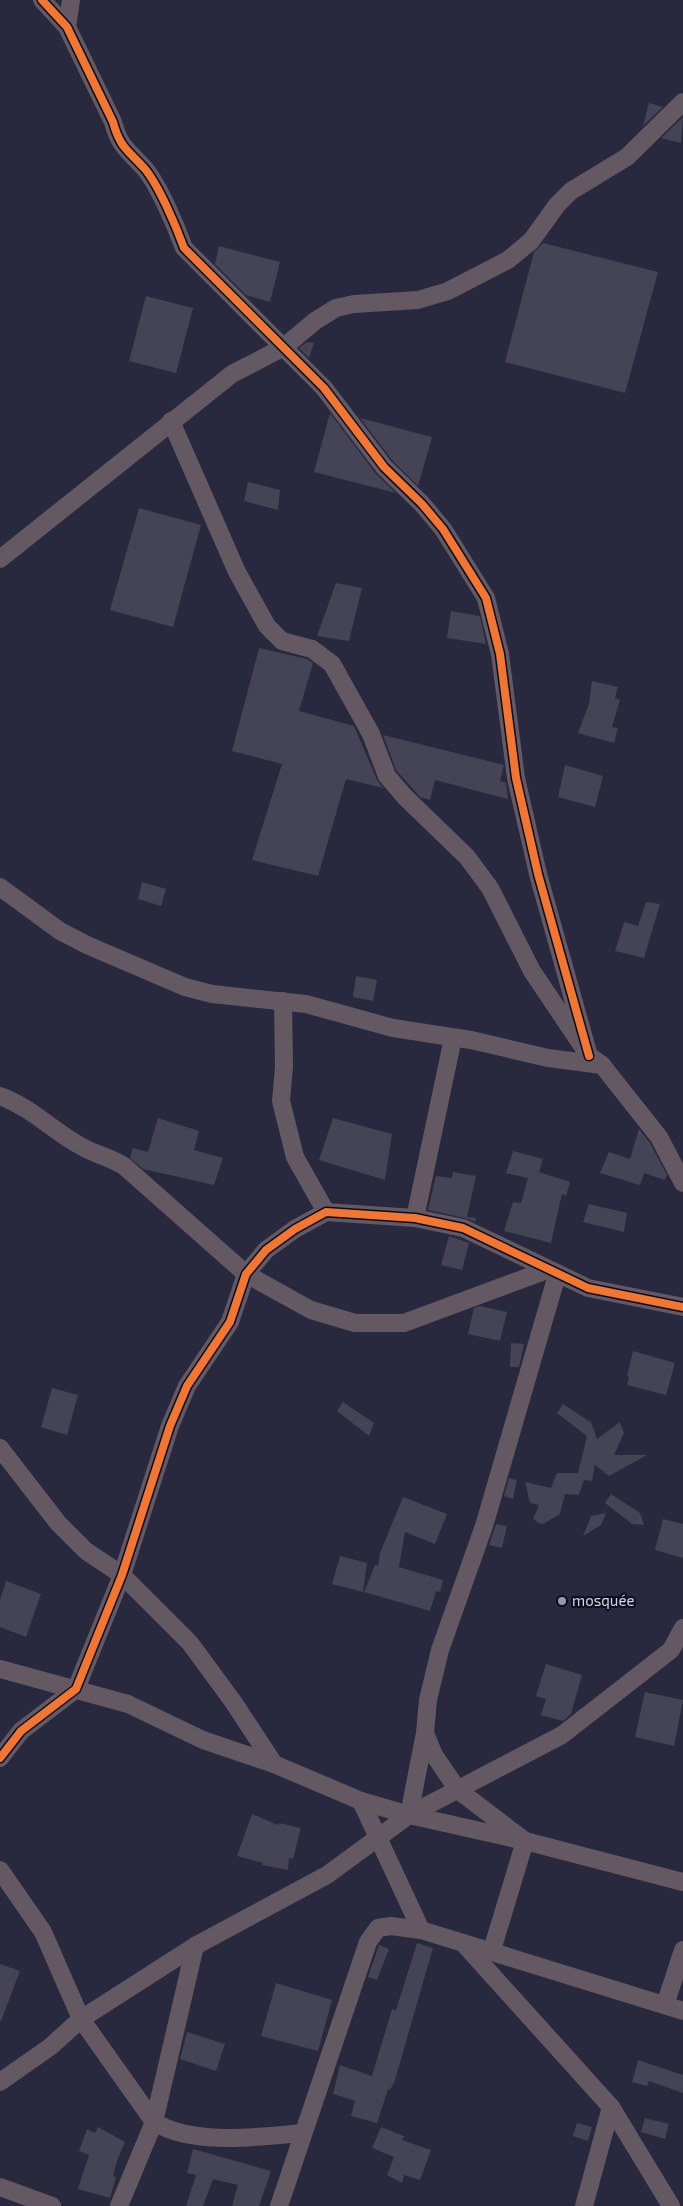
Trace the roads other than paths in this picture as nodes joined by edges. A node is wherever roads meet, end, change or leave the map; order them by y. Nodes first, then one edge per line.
1 (42, 0) edge
2 (71, 0) edge
3 (67, 27) junction
4 (683, 102) edge
5 (284, 347) junction
6 (171, 421) junction
7 (0, 559) edge
8 (0, 887) edge
9 (283, 1001) junction
10 (453, 1038) junction
11 (596, 1061) junction
12 (0, 1096) edge
13 (683, 1183) edge
14 (326, 1212) junction
15 (415, 1218) junction
16 (552, 1272) junction
17 (246, 1274) junction
18 (682, 1303) edge
19 (0, 1448) edge
20 (122, 1575) junction
21 (683, 1628) edge
22 (0, 1669) edge
23 (76, 1689) junction
24 (425, 1733) junction
25 (0, 1758) edge
26 (274, 1764) junction
27 (458, 1790) junction
28 (361, 1801) junction
29 (409, 1815) junction
30 (378, 1838) junction
31 (525, 1841) junction
32 (0, 1870) edge
33 (683, 1882) edge
34 (404, 1894) junction
35 (390, 1926) junction
36 (421, 1930) junction
37 (463, 1943) junction
38 (195, 1946) junction
39 (492, 1950) junction
40 (683, 1950) edge
41 (665, 2005) junction
42 (683, 2011) edge
43 (81, 2019) junction
44 (0, 2082) edge
45 (610, 2107) junction
46 (154, 2122) junction
47 (302, 2134) junction
48 (0, 2187) edge
49 (52, 2206) edge
50 (119, 2206) edge
51 (279, 2206) edge
52 (584, 2206) edge
53 (671, 2206) edge

1 - 3 street
2 - 3 street
3 - 5 street
4 - 5 street
5 - 6 street
5 - 11 street
6 - 7 street
6 - 11 street
8 - 9 street
9 - 10 street
9 - 14 street
10 - 11 street
10 - 15 street
11 - 13 street
12 - 17 street
14 - 15 street
14 - 17 street
15 - 16 street
16 - 17 street
16 - 18 street
16 - 24 street
17 - 20 street
19 - 20 street
20 - 23 street
20 - 26 street
21 - 27 street
22 - 23 street
23 - 25 street
23 - 26 street
24 - 27 street
24 - 29 street
26 - 28 street
27 - 29 street
27 - 31 street
28 - 29 street
28 - 30 street
29 - 30 street
29 - 31 street
30 - 34 street
30 - 38 street
31 - 33 street
31 - 39 street
32 - 43 street
34 - 35 street
34 - 36 street
35 - 36 street
35 - 47 street
36 - 37 street
37 - 39 street
37 - 45 street
38 - 43 street
38 - 46 street
39 - 41 street
40 - 41 street
41 - 42 street
43 - 44 street
43 - 46 street
45 - 52 street
45 - 53 street
46 - 47 street
46 - 50 street
47 - 51 street
48 - 49 street

